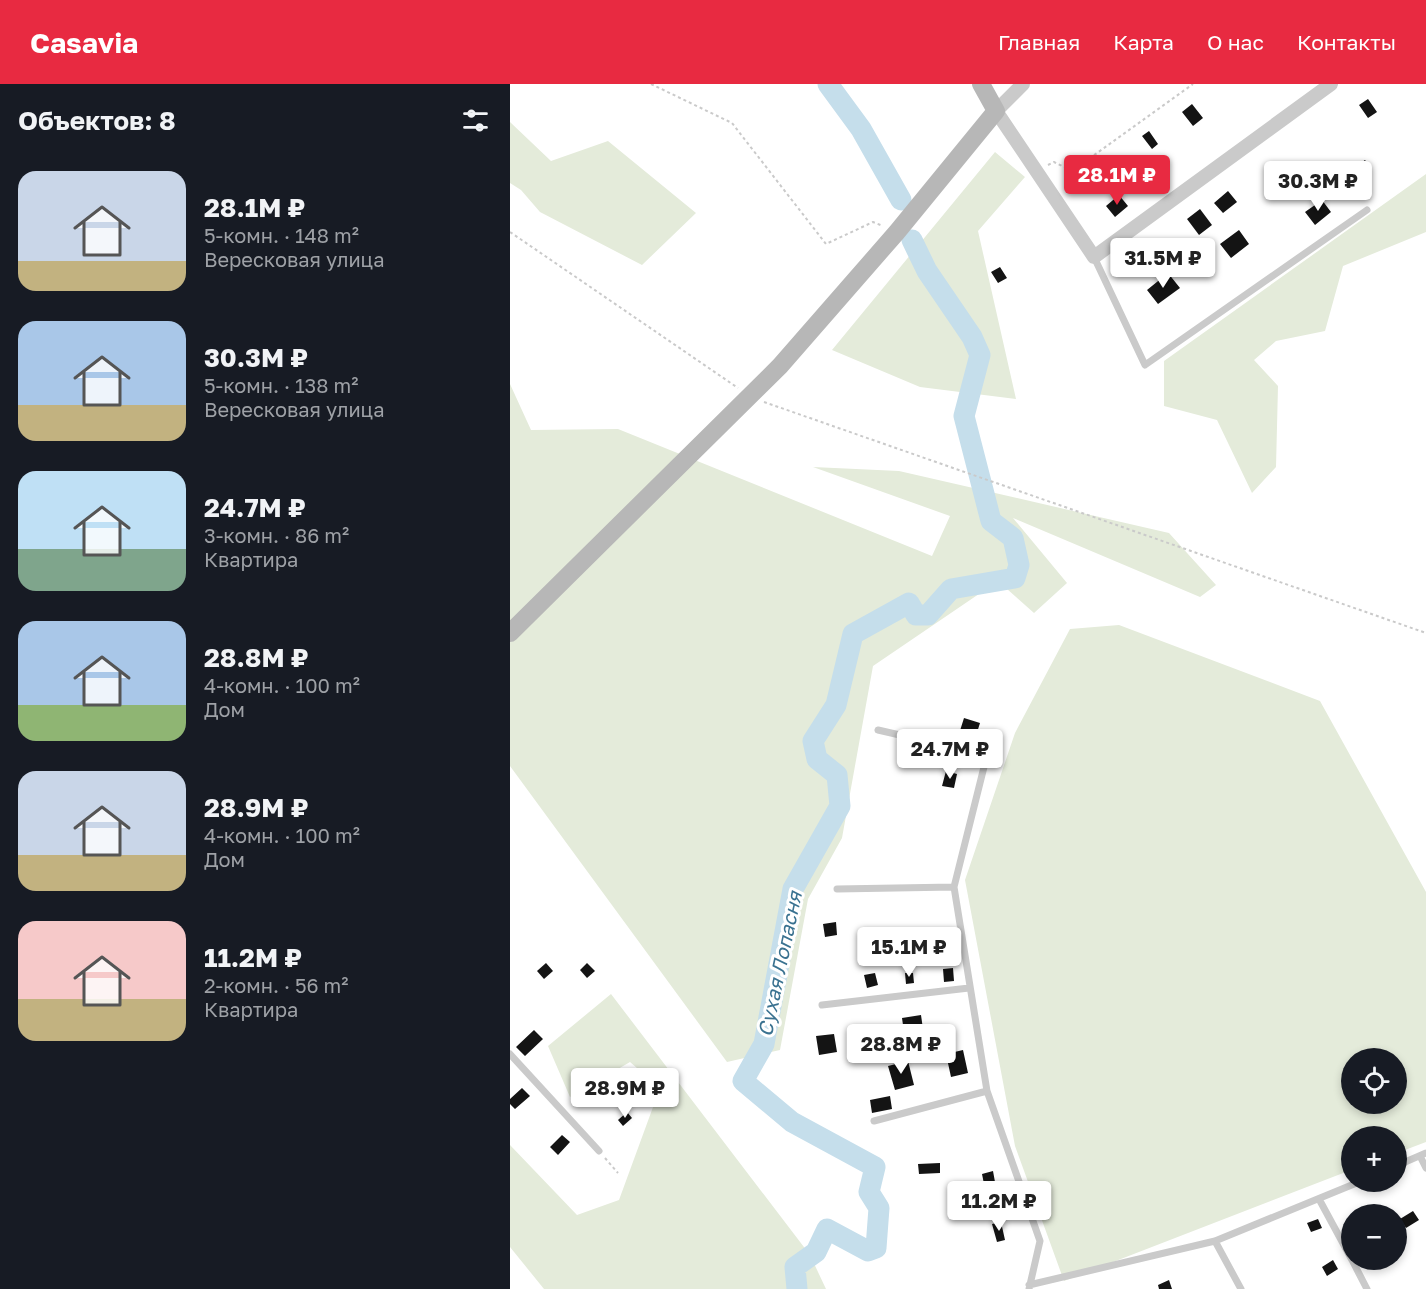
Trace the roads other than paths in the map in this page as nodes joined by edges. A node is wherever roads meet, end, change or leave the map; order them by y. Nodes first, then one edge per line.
1 (981, 84) edge
2 (1023, 84) edge
3 (1331, 84) edge
4 (996, 111) junction
5 (1367, 210) dead end
6 (1094, 257) junction
7 (510, 633) edge
8 (878, 730) dead end
9 (954, 887) junction
10 (837, 889) dead end
11 (969, 988) junction
12 (822, 1005) dead end
13 (510, 1054) edge
14 (987, 1091) junction
15 (874, 1121) dead end
16 (599, 1151) road end
17 (1423, 1155) edge
18 (1407, 1162) edge
19 (1426, 1168) edge
20 (1341, 1190) edge
21 (1319, 1199) junction
22 (1341, 1240) edge
23 (1215, 1241) junction
24 (1357, 1270) edge
25 (1029, 1287) edge
26 (1241, 1289) edge
27 (1367, 1289) edge

1 - 4 street
2 - 4 street
3 - 6 street
4 - 6 street
4 - 7 street
5 - 6 lane
8 - 9 lane
9 - 10 lane
9 - 11 lane
11 - 12 lane
11 - 14 lane
13 - 16 lane
14 - 15 lane
14 - 25 lane
17 - 18 lane
17 - 19 lane
20 - 21 lane
21 - 22 lane
21 - 23 lane
23 - 25 lane
23 - 26 lane
24 - 27 lane

